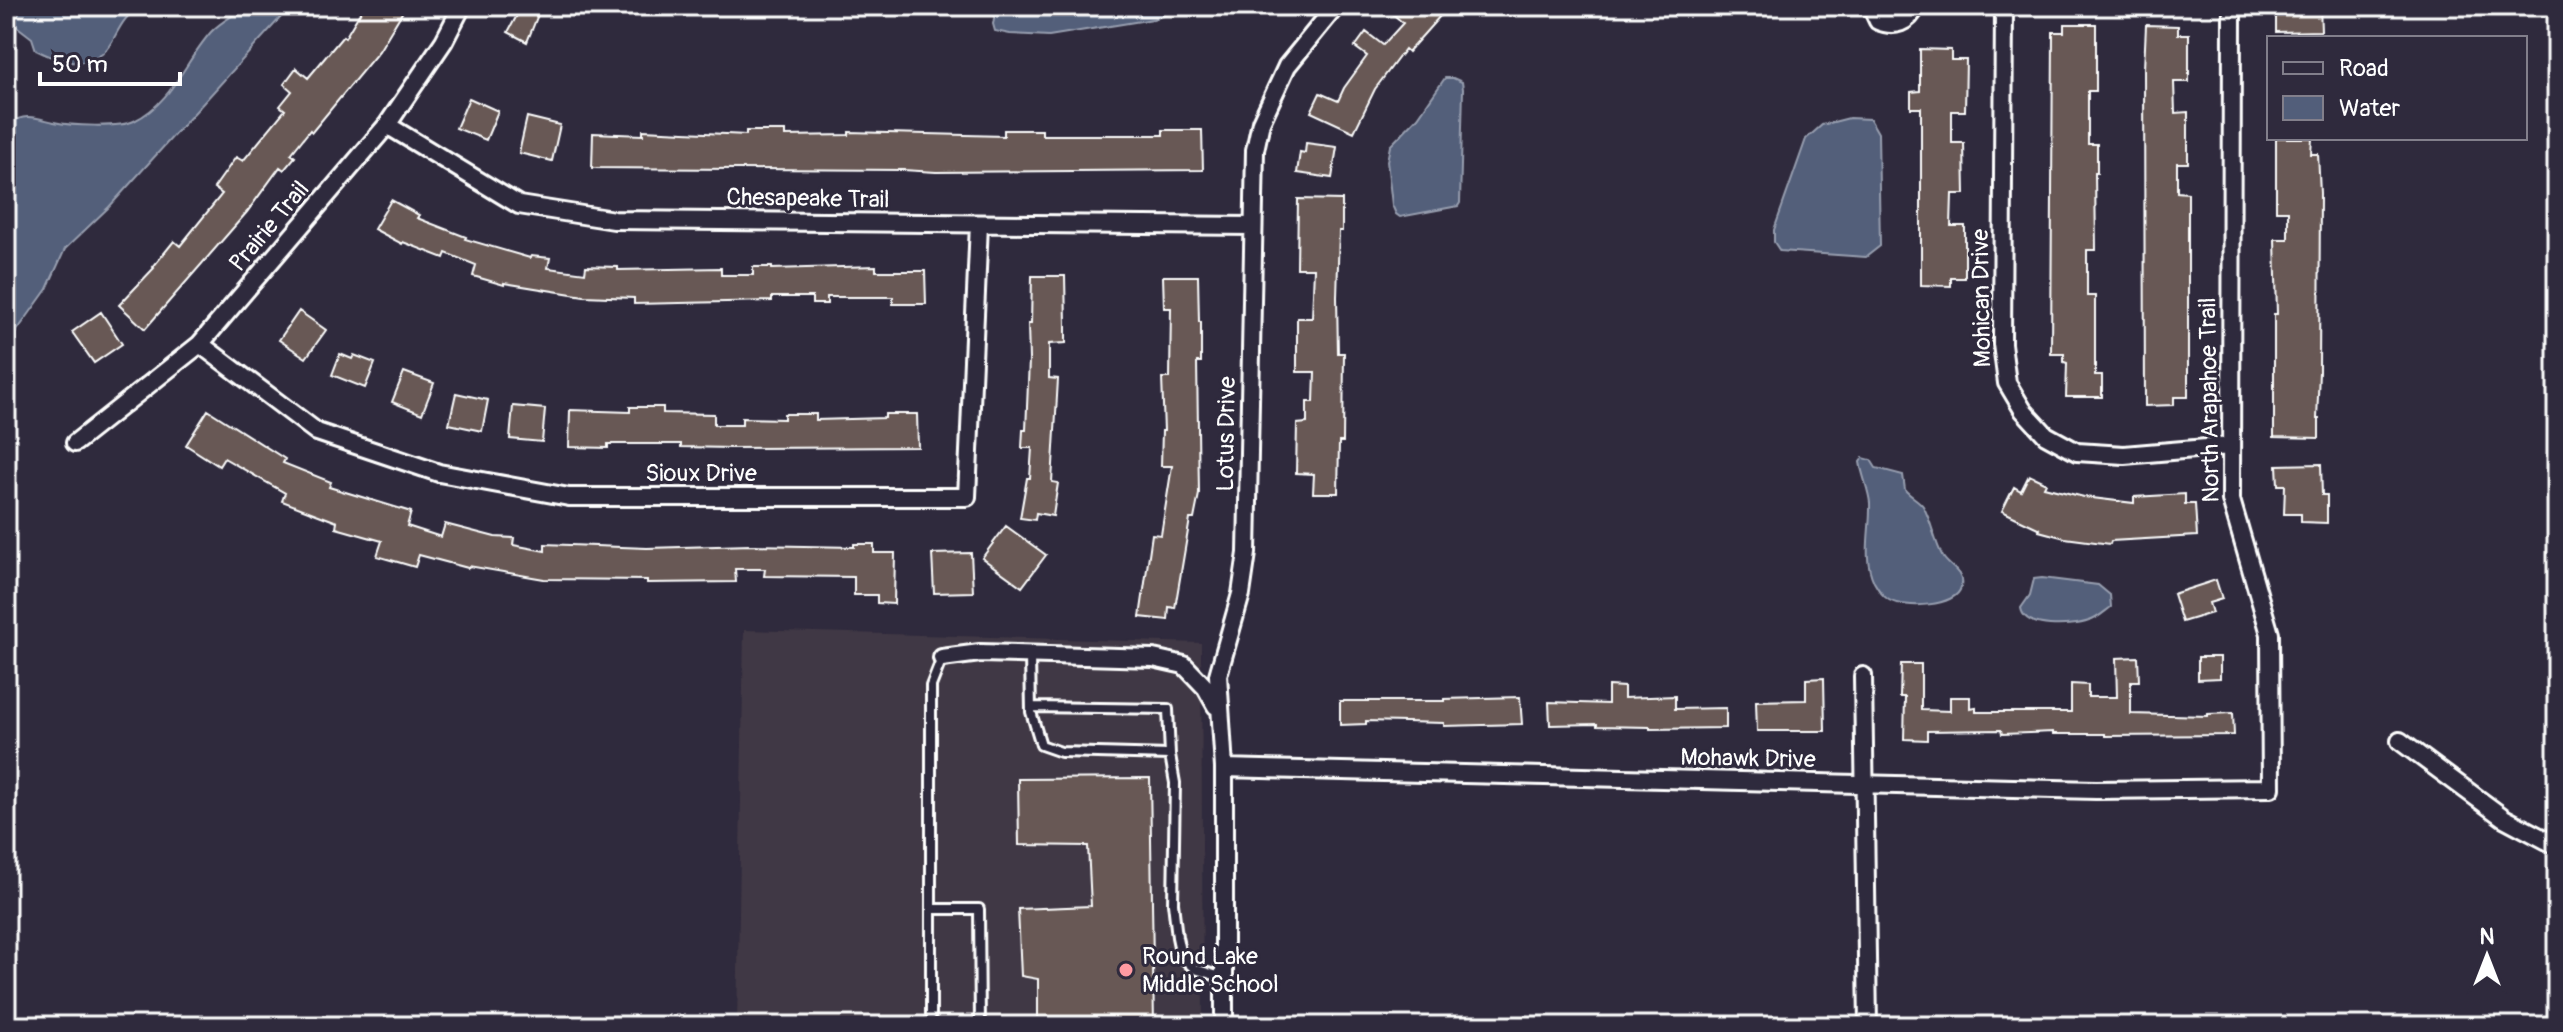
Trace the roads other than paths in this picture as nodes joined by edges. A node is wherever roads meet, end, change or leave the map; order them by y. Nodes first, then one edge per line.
1 (462, 6) edge
2 (1336, 6) edge
3 (1871, 6) edge
4 (1916, 6) edge
5 (2004, 6) edge
6 (2232, 6) edge
7 (387, 125) junction
8 (979, 224) junction
9 (1253, 226) junction
10 (200, 344) junction
11 (75, 443) dead end
12 (2230, 446) junction
13 (1030, 655) junction
14 (942, 658) joint
15 (1863, 676) dead end
16 (1031, 707) junction
17 (1219, 711) junction
18 (2400, 741) dead end
19 (1170, 755) junction
20 (1224, 768) junction
21 (1865, 785) junction
22 (2271, 788) joint
23 (2557, 846) edge
24 (931, 909) junction
25 (1224, 978) junction
26 (931, 1015) dead end
27 (980, 1026) edge
28 (1224, 1026) edge
29 (1868, 1026) edge

1 - 7 street, Prairie Trail
2 - 9 street, Lotus Drive
3 - 4 street
5 - 12 street, Mohican Drive
6 - 12 street, North Arapahoe Trail
7 - 8 street, Chesapeake Trail
7 - 10 street, Prairie Trail
8 - 9 street, Chesapeake Trail
8 - 10 street, Sioux Drive
9 - 17 street, Lotus Drive
10 - 11 street, Prairie Trail
12 - 22 street, North Arapahoe Trail
13 - 14 street
13 - 16 lane
13 - 17 street
14 - 24 lane
15 - 21 street
16 - 19 lane
16 - 19 lane
17 - 20 street, Lotus Drive
18 - 23 street
19 - 25 lane
20 - 21 street, Mohawk Drive
20 - 25 street, Lotus Drive
21 - 22 street, Mohawk Drive
21 - 29 street
24 - 26 lane
24 - 27 lane
25 - 28 street, Lotus Drive

